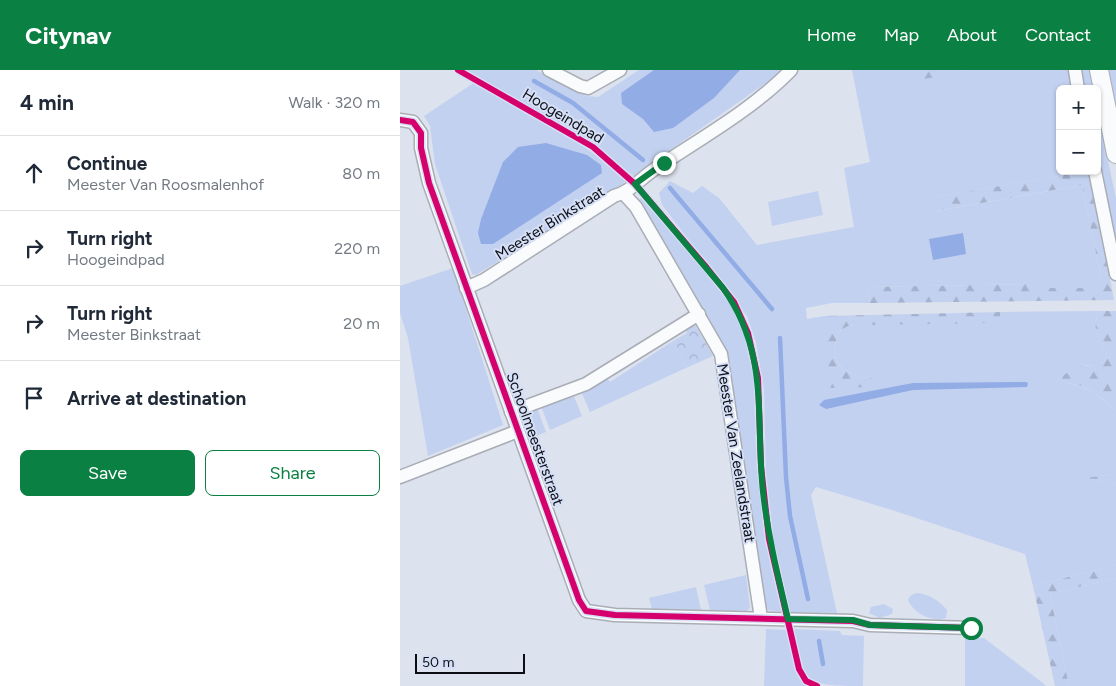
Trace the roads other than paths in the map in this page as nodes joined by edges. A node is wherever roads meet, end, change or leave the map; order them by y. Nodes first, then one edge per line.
1 (549, 70) edge
2 (620, 70) edge
3 (791, 70) edge
4 (1075, 70) edge
5 (1099, 70) edge
6 (1077, 85) edge
7 (400, 120) edge
8 (1116, 154) edge
9 (1096, 175) edge
10 (624, 194) junction
11 (1116, 274) edge
12 (466, 288) junction
13 (699, 314) junction
14 (511, 412) junction
15 (518, 431) junction
16 (400, 477) edge
17 (761, 618) junction
18 (971, 628) dead end

1 - 2 street
3 - 10 street, Meester Binkstraat
4 - 6 street
5 - 8 main road
7 - 12 street, Schoolmeesterstraat
9 - 11 street
10 - 12 street, Meester Binkstraat
10 - 13 street, Meester Van Zeelandstraat
12 - 14 street, Schoolmeesterstraat
13 - 14 street
13 - 17 street, Meester Van Zeelandstraat
14 - 15 street, Schoolmeesterstraat
15 - 16 street
15 - 17 street, Schoolmeesterstraat
17 - 18 street

